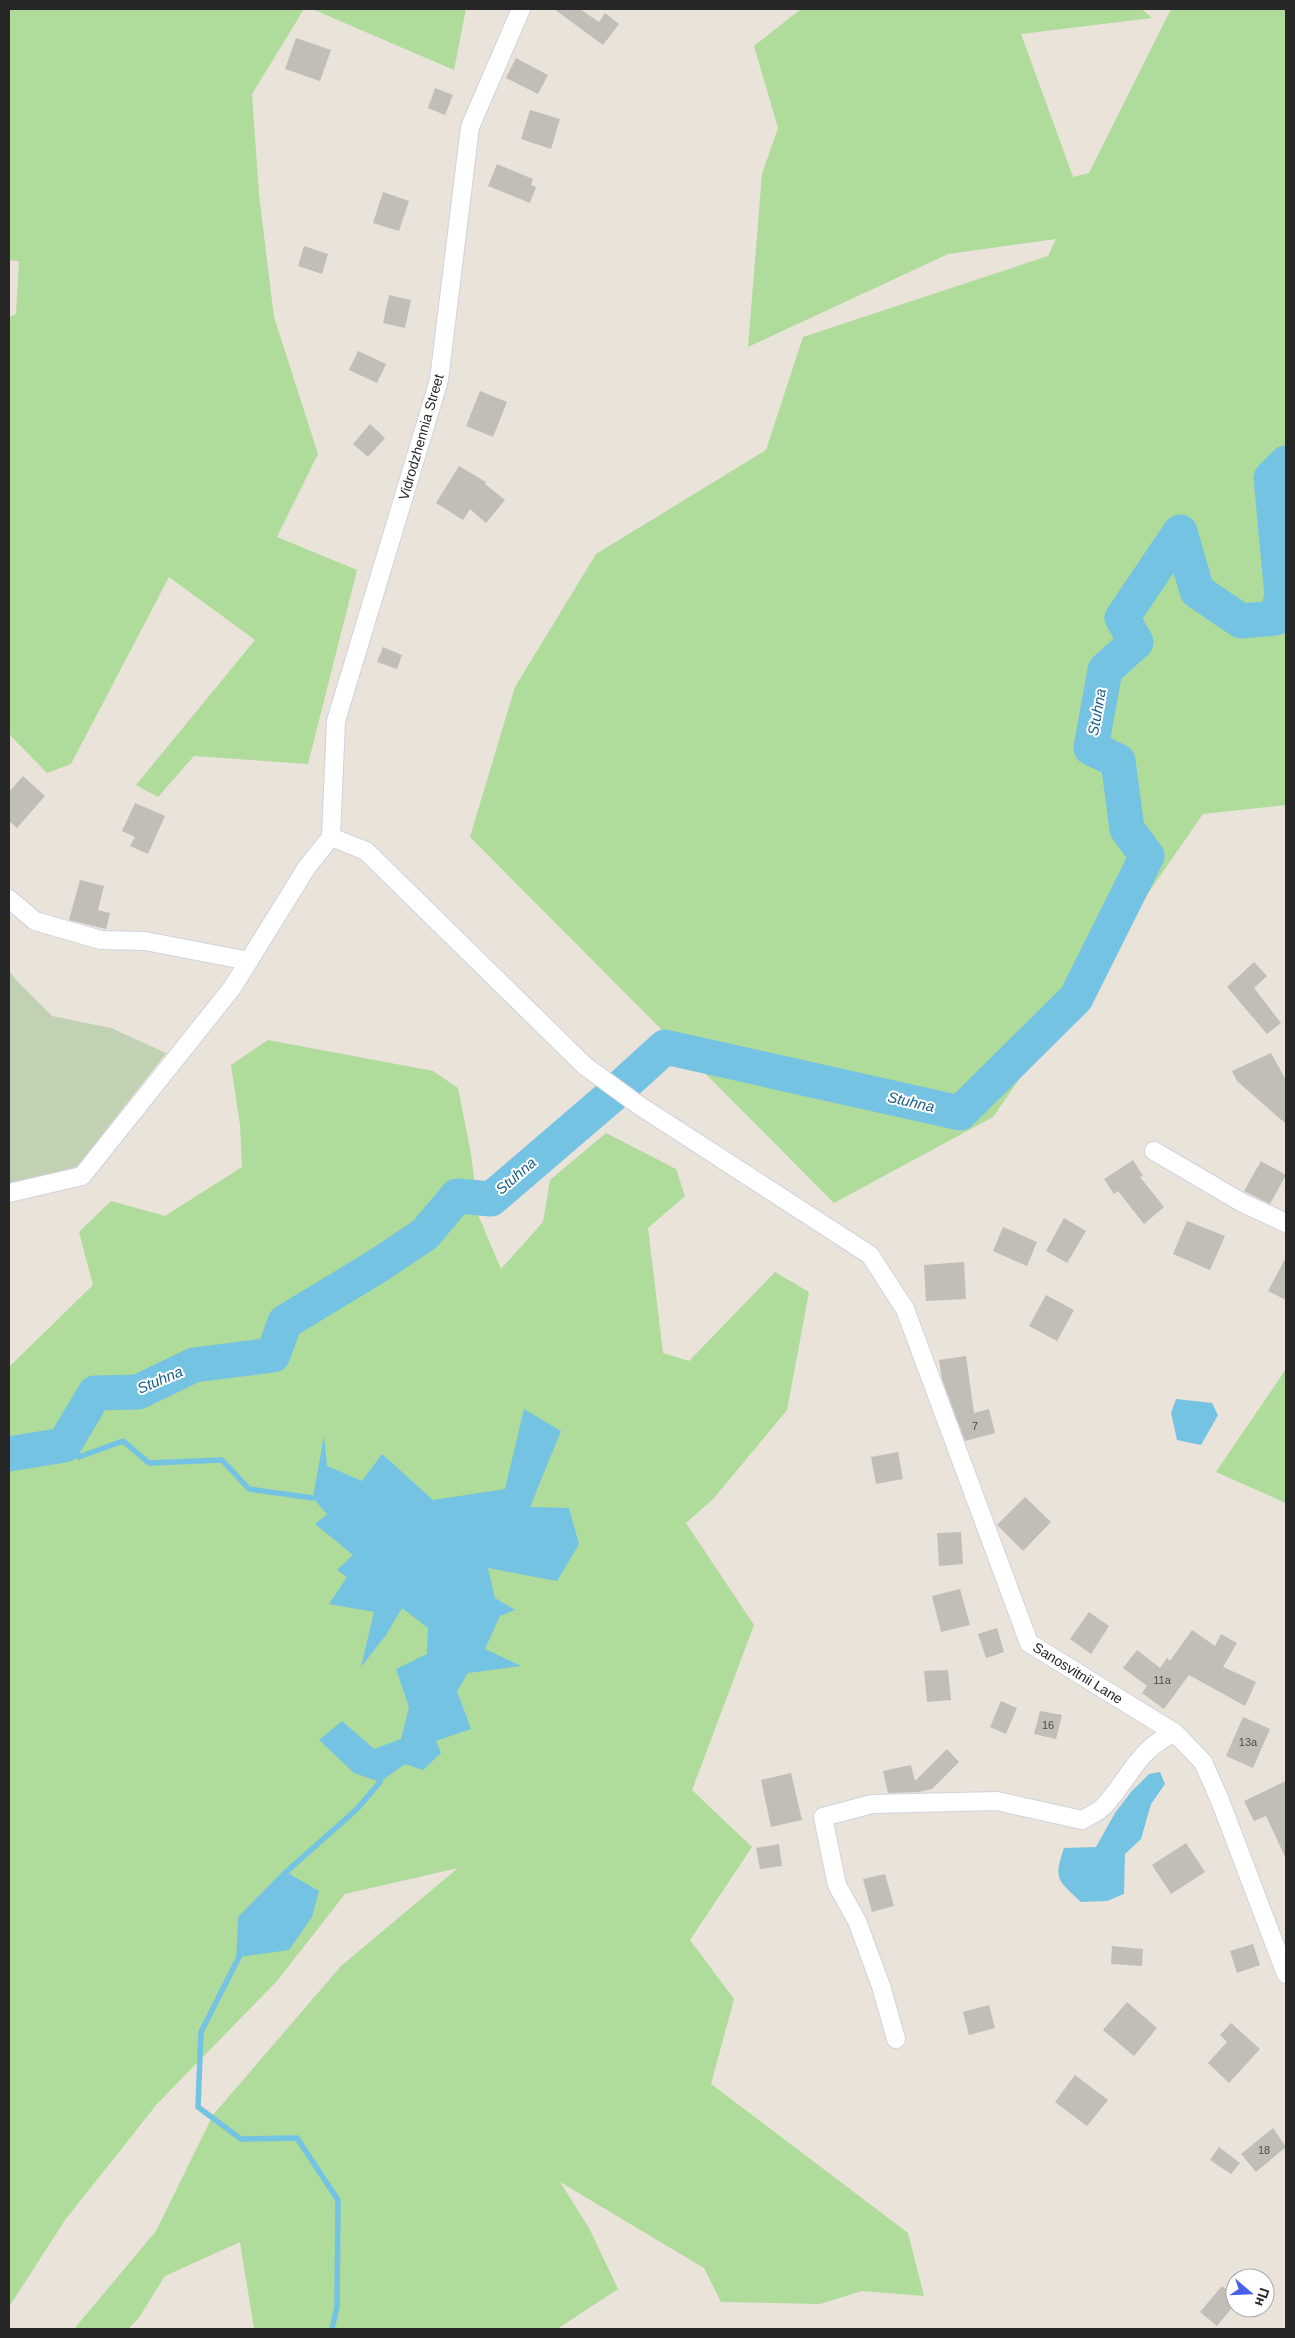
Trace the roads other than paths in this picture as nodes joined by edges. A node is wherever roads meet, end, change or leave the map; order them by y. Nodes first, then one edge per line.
1 (521, 9) edge
2 (331, 837) junction
3 (9, 899) edge
4 (249, 961) junction
5 (1154, 1151) dead end
6 (9, 1193) edge
7 (1286, 1223) edge
8 (1174, 1733) junction
9 (1286, 1974) edge
10 (896, 2039) dead end

1 - 2 street, Vidrodzhennia Street
2 - 4 street
2 - 8 street, Sanosvitnii Lane
3 - 4 street
4 - 6 street
5 - 7 street
8 - 9 street, Sanosvitnii Lane
8 - 10 street

